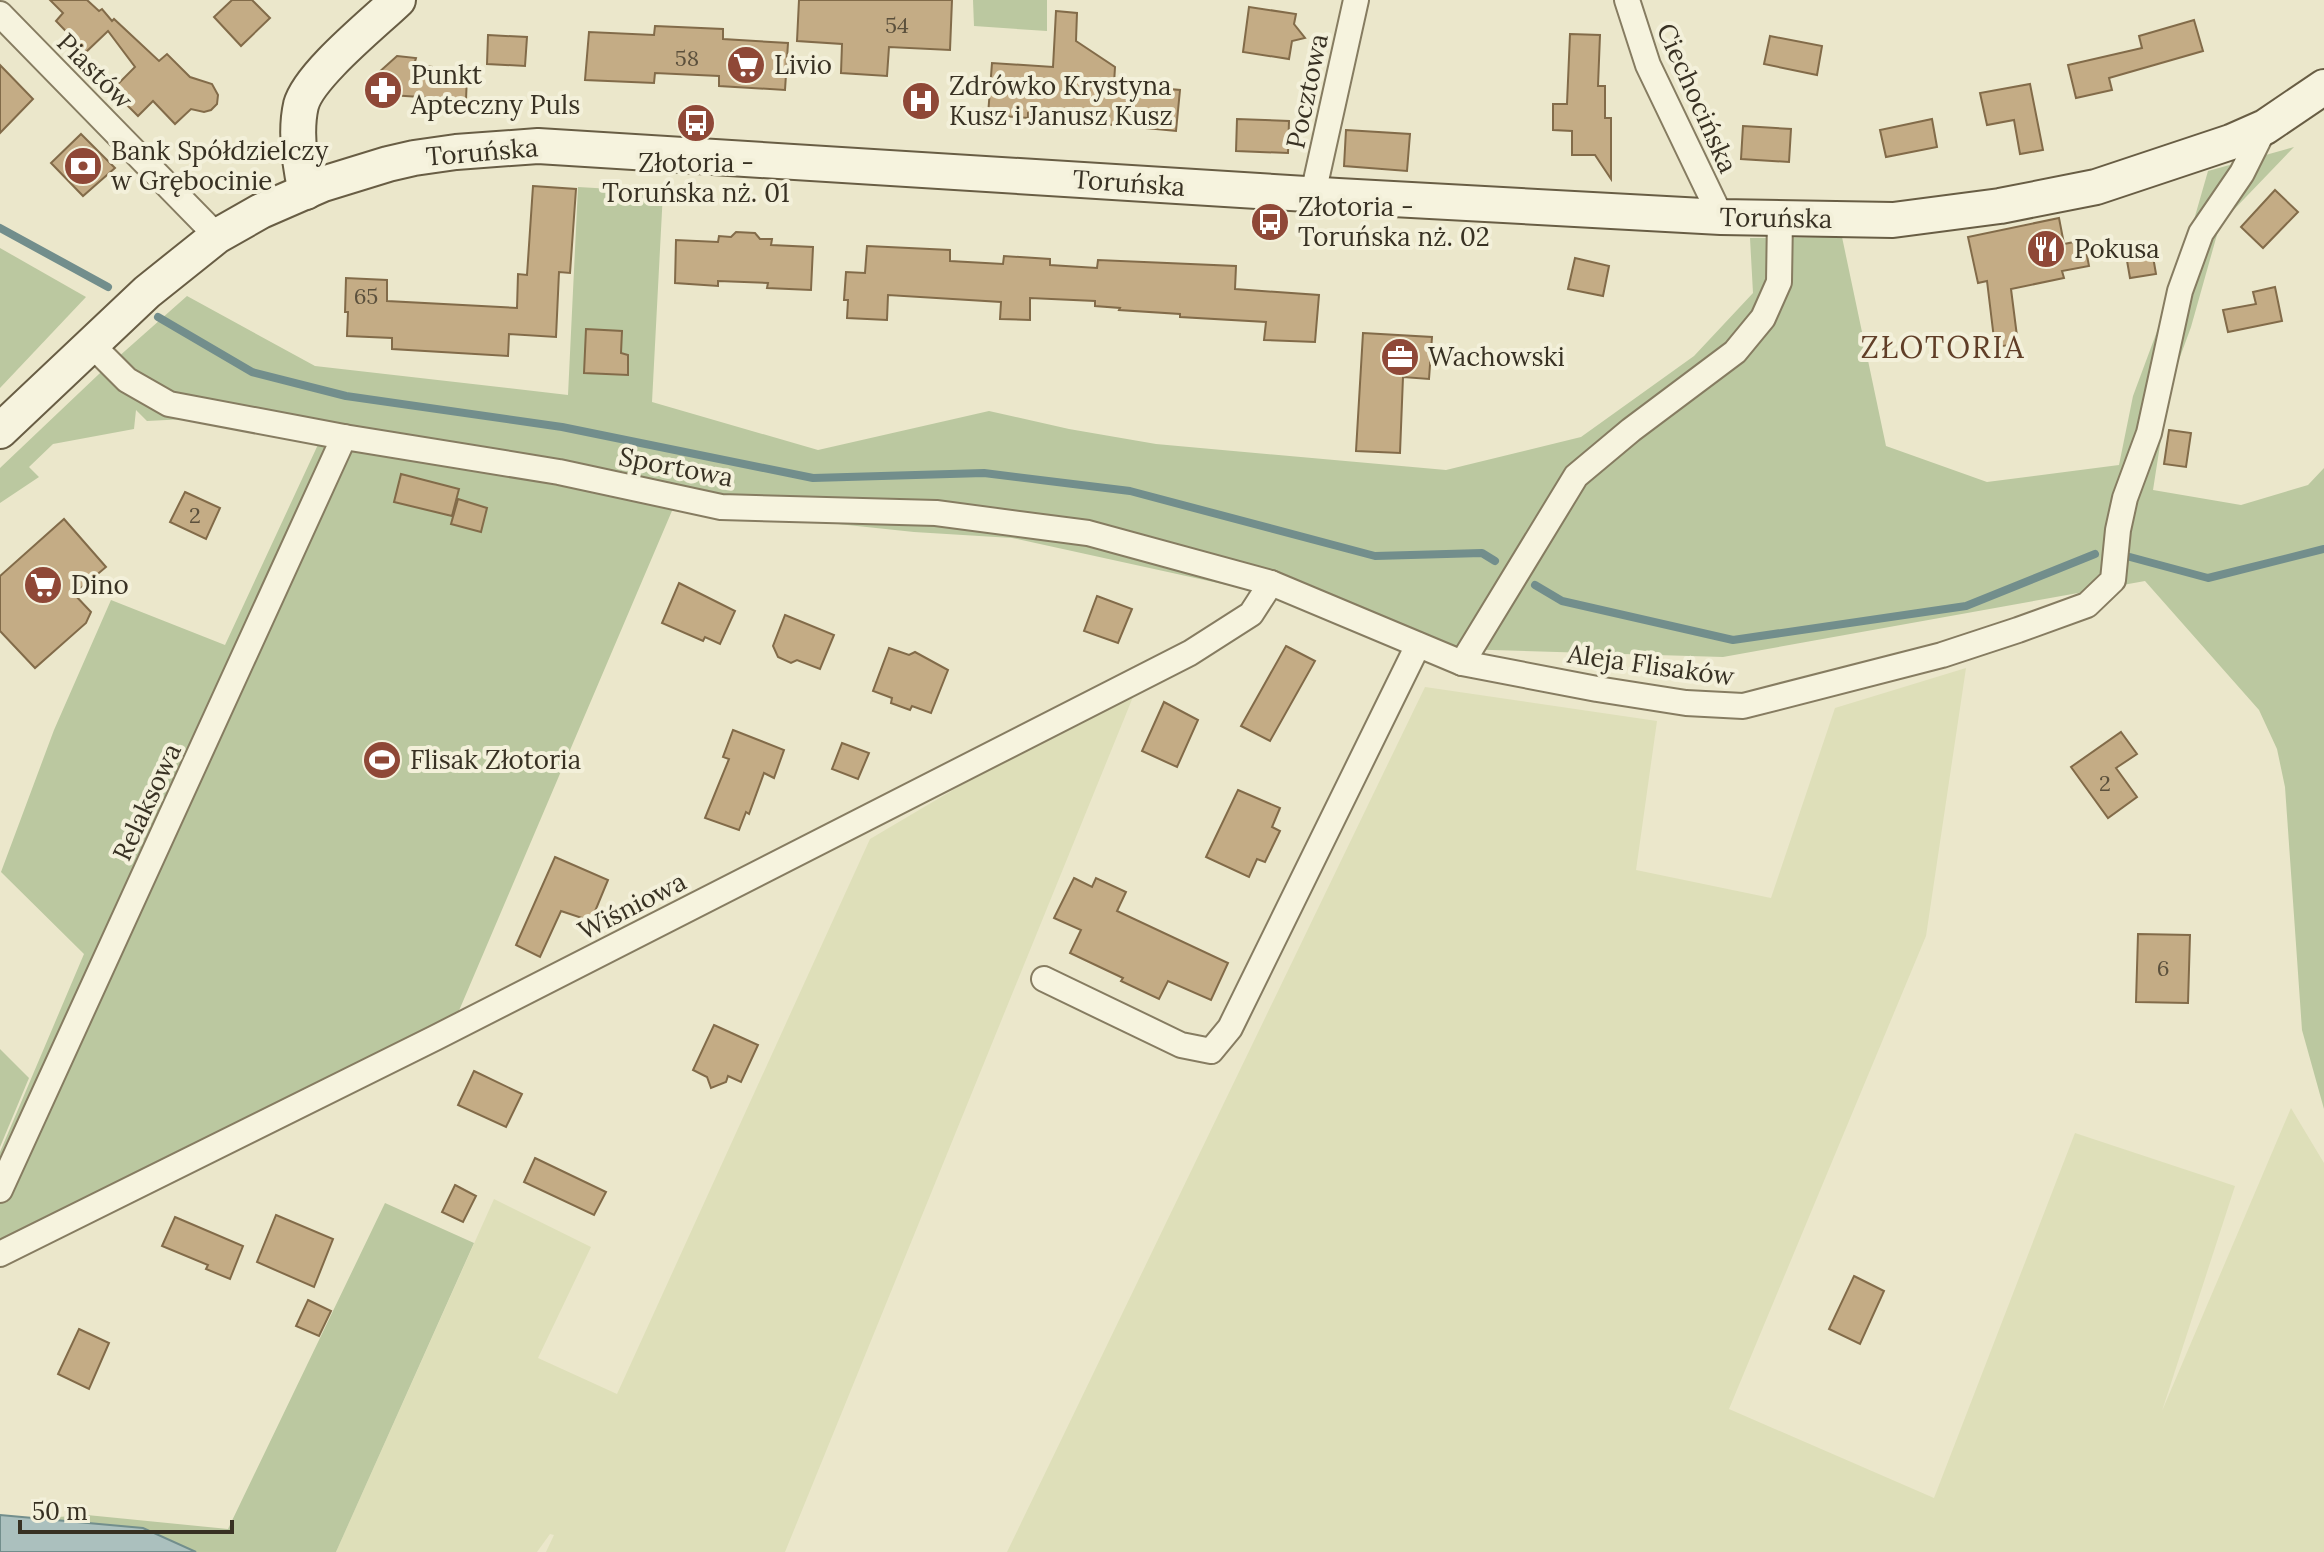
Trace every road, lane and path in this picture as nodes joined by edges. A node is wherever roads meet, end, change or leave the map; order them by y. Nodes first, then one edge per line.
1 (398, 0) edge
2 (1356, 0) edge
3 (1627, 0) edge
4 (0, 14) edge
5 (2324, 87) edge
6 (2265, 127) junction
7 (306, 192) junction
8 (1313, 194) junction
9 (1721, 217) junction
10 (1780, 218) junction
11 (217, 236) junction
12 (91, 344) junction
13 (0, 431) edge
14 (344, 437) junction
15 (1271, 583) junction
16 (1418, 645) junction
17 (1462, 663) junction
18 (1044, 979) dead end
19 (0, 1190) edge
20 (0, 1254) edge

1 - 7 main road
2 - 8 street, Pocztowa
3 - 9 street, Ciechocińska
4 - 11 street, Piastów
5 - 6 main road, Toruńska
6 - 10 main road, Toruńska
6 - 17 street, Aleja Flisaków
7 - 8 main road, Toruńska
7 - 11 main road, Toruńska
8 - 9 main road, Toruńska
9 - 10 main road, Toruńska
10 - 17 street
11 - 12 main road, Toruńska
12 - 13 main road, Toruńska
12 - 14 street, Sportowa
14 - 15 street, Sportowa
14 - 19 street, Relaksowa
15 - 16 street, Aleja Flisaków
15 - 20 street, Wiśniowa
16 - 17 street, Aleja Flisaków
16 - 18 street

